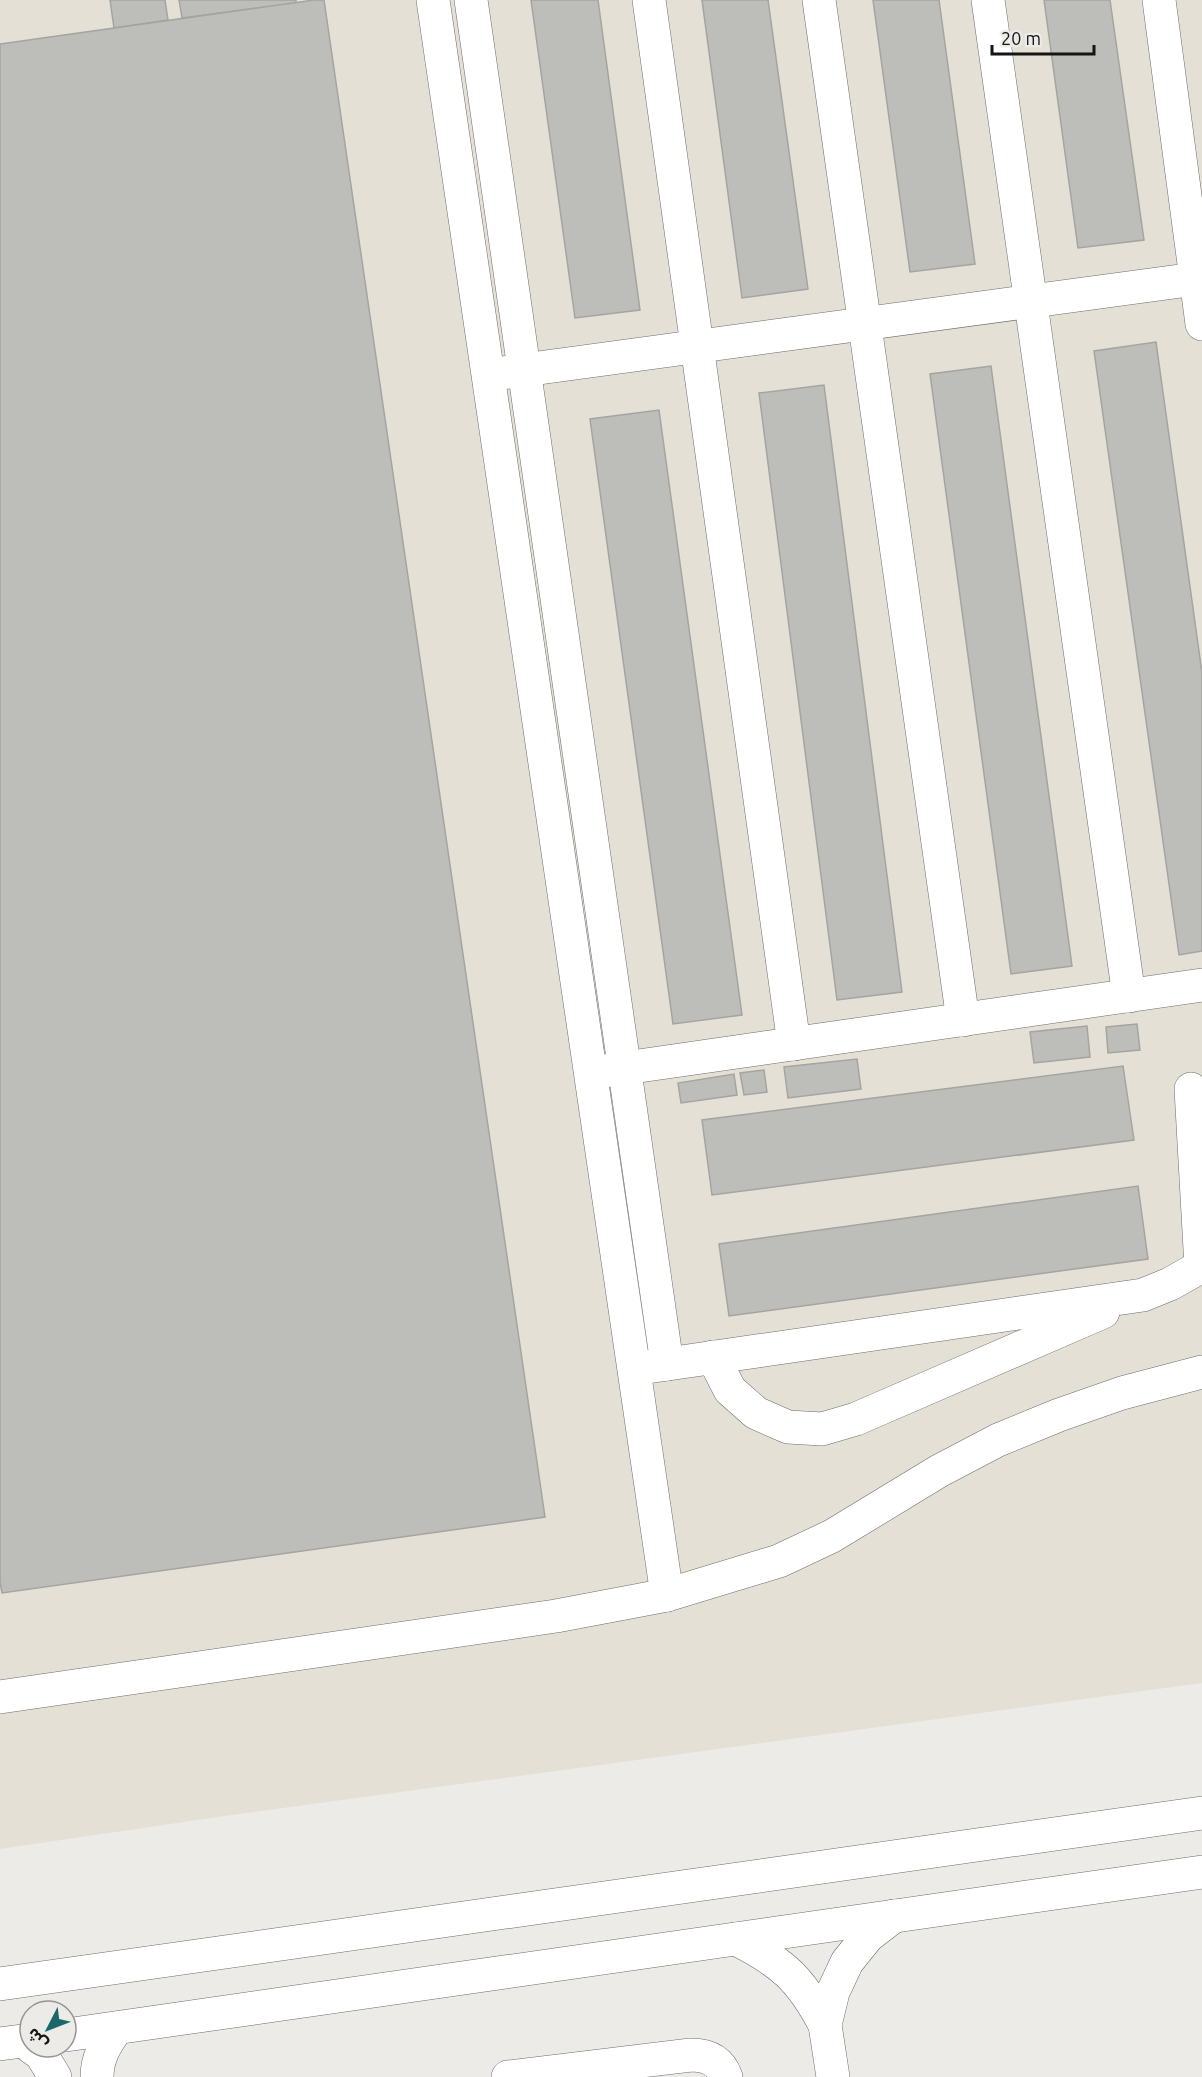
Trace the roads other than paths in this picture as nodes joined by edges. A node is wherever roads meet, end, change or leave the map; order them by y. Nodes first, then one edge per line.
1 (433, 0) edge
2 (471, 0) edge
3 (649, 0) edge
4 (819, 0) edge
5 (988, 0) edge
6 (1159, 0) edge
7 (1199, 279) edge
8 (1031, 302) junction
9 (865, 324) junction
10 (1202, 324) edge
11 (697, 347) junction
12 (524, 370) junction
13 (488, 375) junction
14 (1202, 985) edge
15 (1129, 996) junction
16 (963, 1020) junction
17 (794, 1044) junction
18 (625, 1068) junction
19 (591, 1073) junction
20 (1191, 1089) dead end
21 (1202, 1266) edge
22 (1143, 1295) junction
23 (713, 1357) junction
24 (668, 1364) junction
25 (634, 1368) junction
26 (1197, 1376) edge
27 (667, 1595) junction
28 (0, 1697) edge
29 (1202, 1813) edge
30 (1202, 1872) edge
31 (894, 1916) junction
32 (736, 1939) junction
33 (0, 1984) edge
34 (825, 2025) junction
35 (117, 2028) junction
36 (78, 2033) edge
37 (45, 2059) edge
38 (662, 2068) edge
39 (55, 2077) edge
40 (97, 2077) edge
41 (508, 2077) edge
42 (726, 2077) edge
43 (833, 2077) edge

1 - 13 street
2 - 12 street
3 - 11 street
4 - 9 street
5 - 8 street
6 - 7 street
7 - 8 street
7 - 10 street
8 - 9 street
8 - 15 street
9 - 11 street
9 - 16 street
11 - 12 street
11 - 17 street
12 - 13 street
12 - 18 street
13 - 19 street
14 - 15 street
15 - 16 street
16 - 17 street
17 - 18 street
18 - 19 street
18 - 24 street
19 - 25 street
20 - 21 street
21 - 22 street
22 - 23 street
22 - 23 street
23 - 24 street
24 - 25 street
25 - 27 street
26 - 27 street
27 - 28 street
29 - 33 street
30 - 31 street
31 - 32 street
31 - 34 street
32 - 34 street
32 - 35 street
34 - 43 street
35 - 36 street
35 - 40 street
37 - 39 street
38 - 41 street
38 - 42 street

